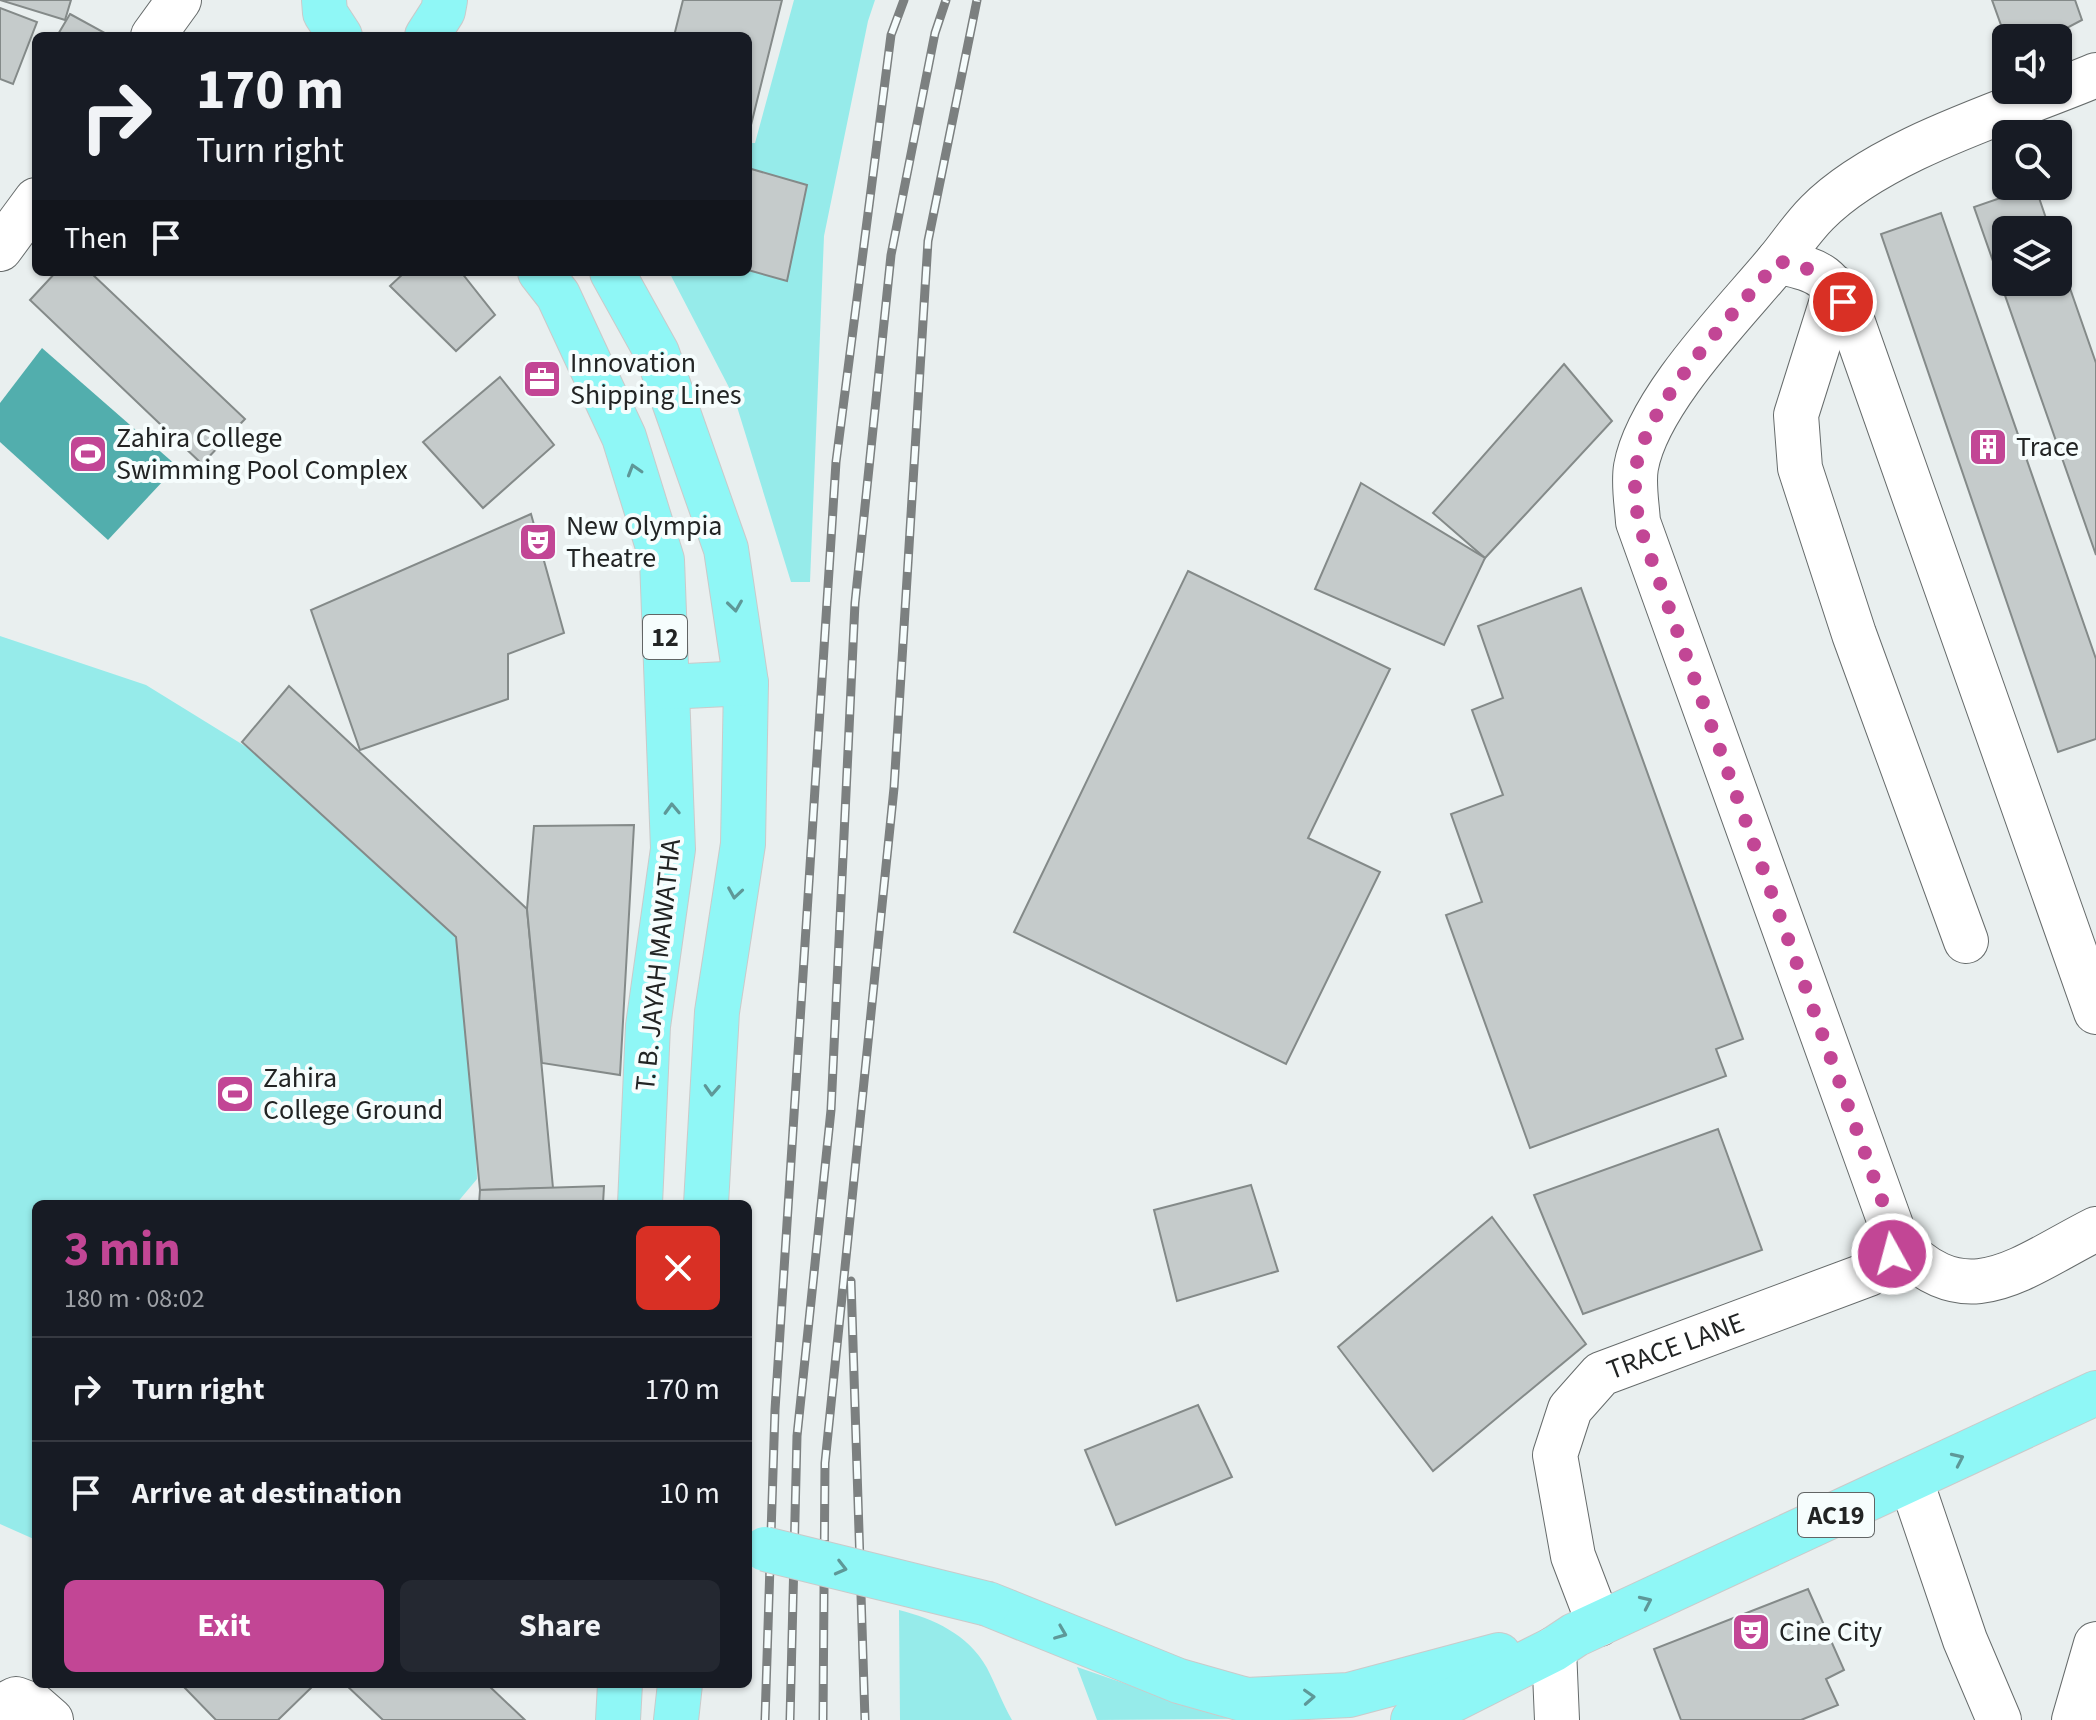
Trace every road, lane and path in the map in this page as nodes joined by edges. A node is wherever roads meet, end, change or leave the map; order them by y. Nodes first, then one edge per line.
1 (179, 0) edge
2 (156, 32) edge
3 (2096, 75) edge
4 (32, 205) edge
5 (0, 249) edge
6 (1778, 261) junction
7 (543, 276) edge
8 (614, 276) edge
9 (1836, 288) junction
10 (746, 683) junction
11 (667, 687) junction
12 (1966, 941) dead end
13 (2096, 1012) edge
14 (640, 1200) edge
15 (706, 1200) edge
16 (2096, 1229) edge
17 (1897, 1242) junction
18 (2095, 1396) edge
19 (1911, 1481) junction
20 (754, 1545) edge
21 (1576, 1636) junction
22 (2096, 1644) edge
23 (620, 1688) edge
24 (680, 1688) edge
25 (0, 1707) edge
26 (51, 1720) edge
27 (618, 1720) edge
28 (676, 1720) edge
29 (1413, 1720) edge
30 (1557, 1720) edge
31 (1999, 1720) edge
32 (2074, 1720) edge

1 - 2 street
3 - 6 street
4 - 5 street
6 - 9 street
6 - 17 street
11 -> 7 main road, T. B. JAYAH MAWATHA / 12
8 -> 10 main road
9 - 12 street
9 - 13 street
10 - 11 main road
10 -> 15 main road
14 -> 11 main road, T. B. JAYAH MAWATHA / 12
16 - 17 street
17 - 21 street, TRACE LANE
19 -> 18 main road, AC19
21 -> 19 main road, AC19
19 - 31 street
20 -> 21 main road, bridge
21 - 29 main road
21 - 30 street, TRACE LANE
22 - 32 street
23 - 27 main road
24 - 28 main road
25 - 26 street

